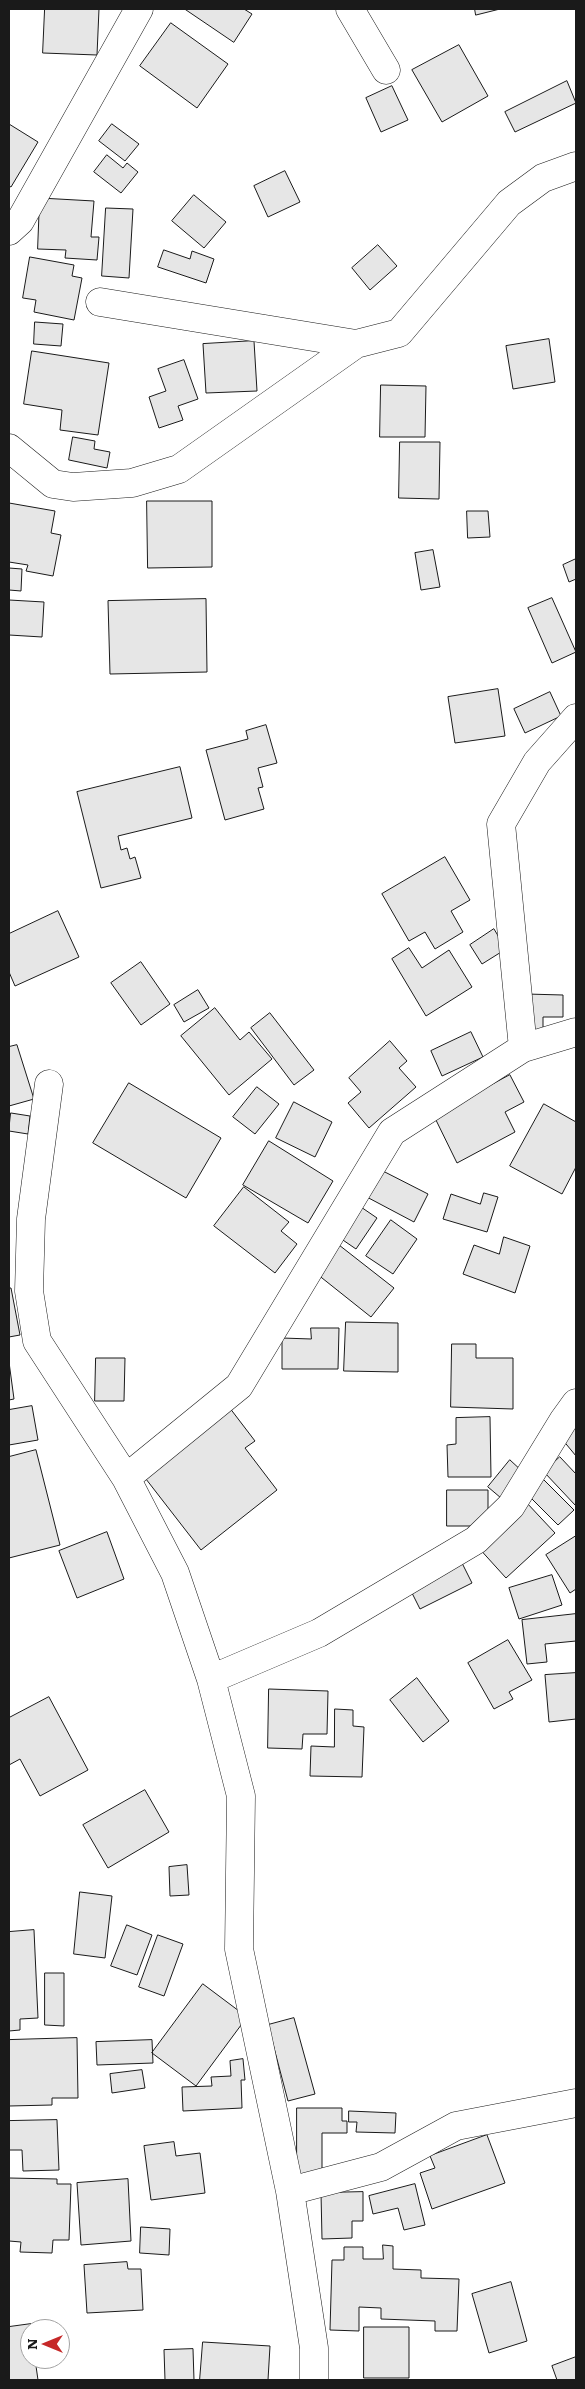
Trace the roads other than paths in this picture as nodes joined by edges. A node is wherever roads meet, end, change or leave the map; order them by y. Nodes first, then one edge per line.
1 (139, 9) edge
2 (350, 9) edge
3 (386, 70) dead end
4 (576, 166) edge
5 (9, 231) edge
6 (100, 302) dead end
7 (356, 344) junction
8 (9, 448) edge
9 (576, 718) edge
10 (576, 1032) edge
11 (523, 1048) junction
12 (49, 1084) dead end
13 (576, 1403) edge
14 (126, 1478) junction
15 (210, 1679) junction
16 (576, 2103) edge
17 (290, 2190) junction
18 (314, 2380) edge

1 - 5 street
2 - 3 street
4 - 7 street
6 - 7 street
7 - 8 street
9 - 11 street
10 - 11 street
11 - 14 street
12 - 14 street
13 - 15 street
14 - 15 street
15 - 17 street
16 - 17 street
17 - 18 street

